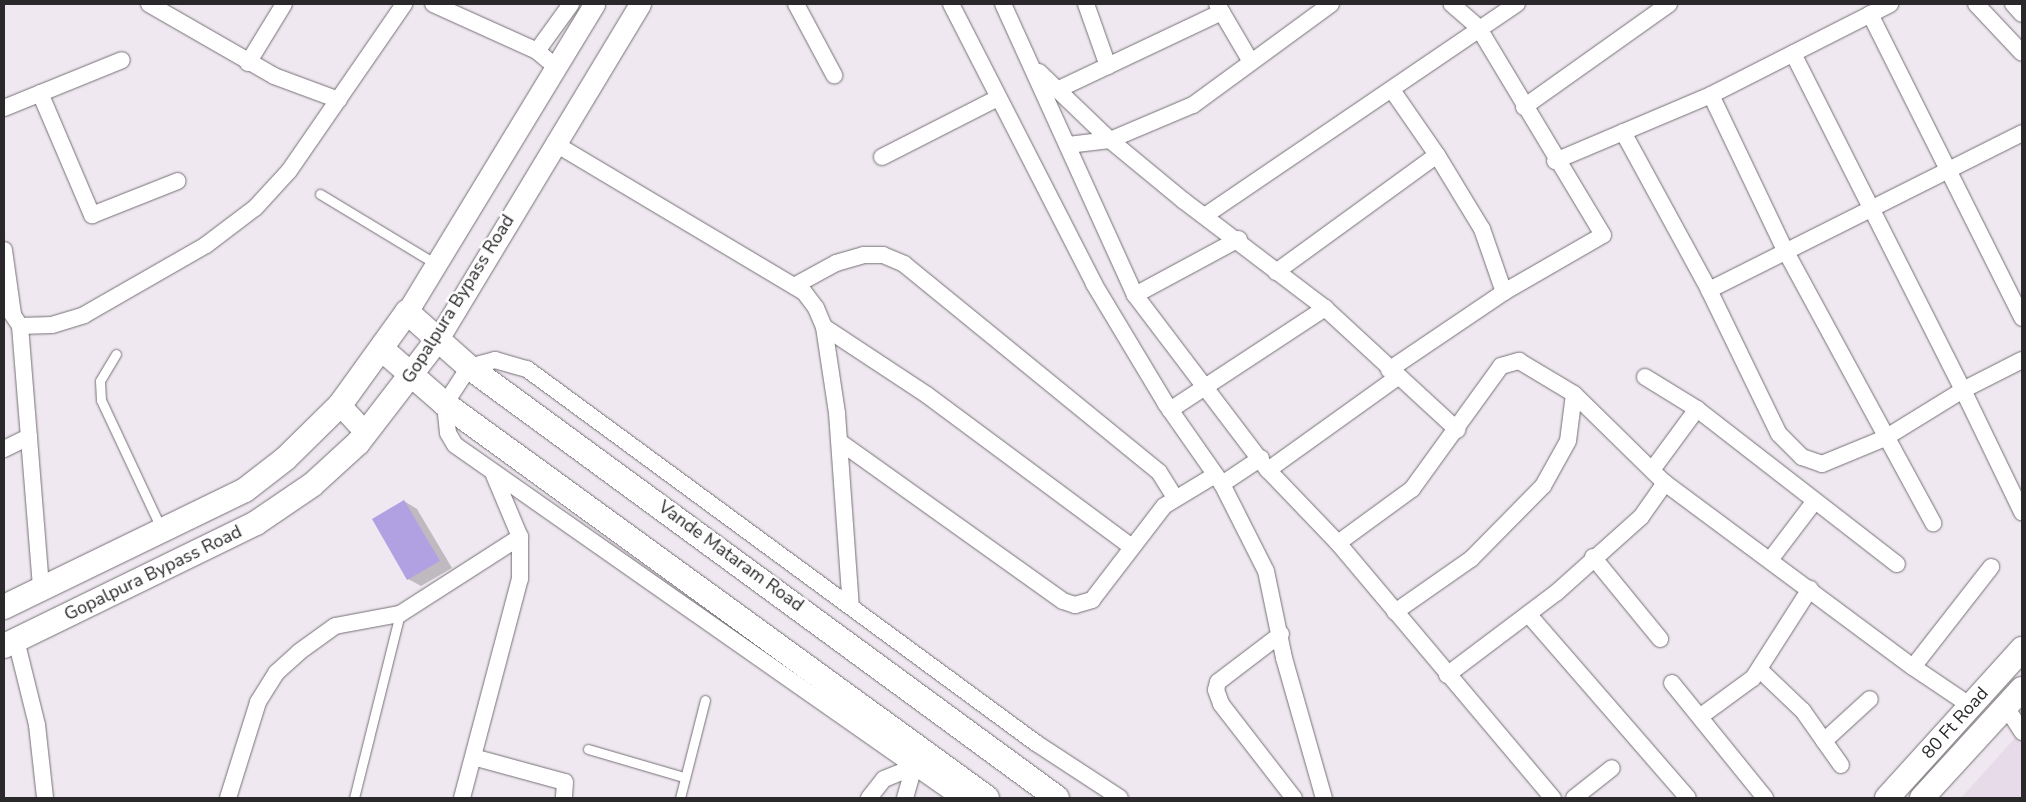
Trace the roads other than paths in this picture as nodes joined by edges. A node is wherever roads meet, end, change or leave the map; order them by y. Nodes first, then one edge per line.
1 (284, 4) edge
2 (404, 4) edge
3 (433, 4) edge
4 (571, 4) edge
5 (594, 4) edge
6 (640, 4) edge
7 (796, 4) edge
8 (951, 4) edge
9 (1003, 4) edge
10 (1086, 4) edge
11 (1331, 4) edge
12 (1452, 4) edge
13 (1517, 4) edge
14 (1669, 4) edge
15 (1890, 4) edge
16 (1976, 4) edge
17 (2013, 4) edge
18 (158, 6) edge
19 (1220, 8) edge
20 (1864, 12) edge
21 (2022, 14) edge
22 (1478, 27) junction
23 (537, 51) junction
24 (2022, 53) edge
25 (1793, 54) junction
26 (122, 60) dead end
27 (1251, 62) junction
28 (248, 63) junction
29 (555, 66) junction
30 (1108, 66) junction
31 (1037, 70) junction
32 (834, 75) dead end
33 (1059, 89) junction
34 (1392, 90) junction
35 (40, 93) junction
36 (1711, 95) junction
37 (998, 98) junction
38 (339, 100) junction
39 (1524, 107) junction
40 (4, 108) edge
41 (1623, 132) junction
42 (2022, 133) edge
43 (1110, 140) junction
44 (554, 143) junction
45 (1068, 145) junction
46 (1437, 155) junction
47 (882, 157) dead end
48 (1555, 161) junction
49 (1950, 171) junction
50 (178, 181) dead end
51 (320, 194) dead end
52 (1870, 212) junction
53 (1206, 215) junction
54 (1239, 239) junction
55 (4, 250) edge
56 (1785, 250) junction
57 (436, 264) junction
58 (1276, 272) junction
59 (794, 286) junction
60 (1709, 290) junction
61 (1504, 292) junction
62 (1135, 295) junction
63 (4, 302) edge
64 (1325, 308) junction
65 (407, 312) junction
66 (2022, 318) edge
67 (17, 321) junction
68 (824, 327) junction
69 (438, 339) junction
70 (384, 351) junction
71 (116, 354) dead end
72 (2022, 360) edge
73 (469, 367) junction
74 (1394, 373) junction
75 (412, 376) junction
76 (1645, 377) dead end
77 (1206, 386) junction
78 (1962, 390) junction
79 (1574, 394) junction
80 (444, 404) junction
81 (340, 406) junction
82 (1697, 409) junction
83 (1170, 410) junction
84 (1458, 430) junction
85 (366, 433) junction
86 (29, 437) junction
87 (1885, 438) junction
88 (840, 442) junction
89 (4, 449) edge
90 (1264, 464) junction
91 (1652, 470) junction
92 (494, 475) junction
93 (1219, 479) junction
94 (1665, 483) junction
95 (1175, 498) junction
96 (1814, 502) junction
97 (2022, 512) edge
98 (1933, 524) dead end
99 (163, 533) junction
100 (520, 537) junction
101 (1338, 544) junction
102 (1132, 547) junction
103 (1593, 557) junction
104 (1770, 560) junction
105 (1897, 564) dead end
106 (1992, 567) dead end
107 (41, 588) junction
108 (1810, 589) junction
109 (851, 606) junction
110 (4, 607) edge
111 (1395, 612) junction
112 (400, 614) junction
113 (1529, 615) junction
114 (1281, 634) junction
115 (1660, 639) dead end
116 (10, 643) edge
117 (2022, 649) edge
118 (1913, 667) junction
119 (1760, 670) junction
120 (1447, 675) junction
121 (1672, 683) dead end
122 (2022, 689) edge
123 (1870, 699) dead end
124 (705, 700) dead end
125 (1971, 706) junction
126 (2006, 706) junction
127 (1701, 716) junction
128 (2022, 732) edge
129 (1824, 741) junction
130 (588, 749) dead end
131 (473, 757) junction
132 (916, 761) junction
133 (1841, 765) dead end
134 (1612, 768) dead end
135 (684, 777) junction
136 (44, 798) edge
137 (228, 798) edge
138 (354, 798) edge
139 (462, 798) edge
140 (564, 798) edge
141 (680, 798) edge
142 (870, 798) edge
143 (905, 798) edge
144 (959, 798) edge
145 (987, 798) edge
146 (1057, 798) edge
147 (1120, 798) edge
148 (1294, 798) edge
149 (1324, 798) edge
150 (1553, 798) edge
151 (1574, 798) edge
152 (1688, 798) edge
153 (1765, 798) edge
154 (1887, 798) edge
155 (1922, 798) edge

1 - 28 street
2 - 38 street
3 - 23 street
4 - 23 street
5 - 29 street, Gopalpura Bypass Road
6 - 44 street, Gopalpura Bypass Road
7 - 32 street
8 - 37 street
9 - 31 street
10 - 30 street
11 - 27 street
12 - 22 street
13 - 22 street
14 - 39 street
15 - 20 street
16 - 24 street
17 - 21 street
18 - 28 street
19 - 27 street
19 - 30 street
20 - 25 street
20 - 49 street
22 - 34 street
22 - 39 street
23 - 29 street
25 - 36 street
25 - 52 street
26 - 35 street
27 - 43 street
28 - 38 street
29 - 57 street, Gopalpura Bypass Road
30 - 33 street
31 - 33 street
31 - 45 street
33 - 43 street
34 - 46 street
34 - 53 street
35 - 40 street
35 - 50 street
36 - 41 street
36 - 56 street
37 - 47 street
37 - 83 street
38 - 67 street
39 - 48 street
41 - 48 street
41 - 60 street
42 - 49 street
43 - 45 street
43 - 53 street
44 - 59 street
44 - 69 street, Gopalpura Bypass Road
45 - 62 street
46 - 58 street
46 - 61 street
48 - 61 street
49 - 52 street
49 - 66 street
51 - 57 lane
52 - 56 street
52 - 78 street
53 - 54 street
54 - 58 street
54 - 62 street
55 - 67 street
56 - 60 street
56 - 87 street
57 - 65 street, Gopalpura Bypass Road
58 - 64 street
59 - 68 street
59 - 95 street
60 - 87 street
61 - 74 street
62 - 77 street
63 - 67 street
64 - 74 street
64 - 77 street
65 - 69 main road, Vande Mataram Road
65 - 70 main road, Gopalpura Bypass Road
67 - 86 street
68 - 88 street
68 - 102 street
69 - 73 main road, Vande Mataram Road
69 - 75 main road, Gopalpura Bypass Road
70 - 75 main road
70 - 81 main road, Gopalpura Bypass Road
71 - 99 lane
72 - 78 street
73 - 80 street
73 - 109 street
73 - 146 main road, Vande Mataram Road
74 - 84 street
74 - 90 street
75 - 80 main road
75 - 85 main road, Gopalpura Bypass Road
76 - 82 street
77 - 83 street
77 - 90 street
78 - 87 street
78 - 97 street
79 - 84 street
79 - 91 street
79 - 111 street
80 - 92 street
80 - 132 main road
81 - 85 street
81 - 99 main road, Gopalpura Bypass Road
82 - 91 street
82 - 96 street
83 - 93 street
84 - 101 street
85 - 116 main road, Gopalpura Bypass Road
86 - 89 street
86 - 107 street
87 - 98 street
88 - 102 street
88 - 109 street
90 - 93 street
90 - 101 street
91 - 94 street
92 - 100 street
92 - 132 street
93 - 95 street
93 - 114 street
94 - 103 street
94 - 104 street
95 - 102 street
96 - 104 street
96 - 105 street
99 - 107 main road, Gopalpura Bypass Road
100 - 112 street
100 - 131 street
101 - 111 street
103 - 113 street
103 - 115 street
104 - 108 street
106 - 118 street
107 - 110 main road, Gopalpura Bypass Road
108 - 118 street
108 - 119 street
109 - 147 street
111 - 120 street
112 - 137 street
112 - 138 lane
113 - 120 street
113 - 152 street
114 - 148 street
114 - 149 street
116 - 136 street
117 - 125 main road, 80 Ft Road
118 - 125 street
119 - 127 street
119 - 129 street
120 - 150 street
121 - 127 street
122 - 126 main road, 80 Ft Road
123 - 129 street
124 - 135 lane
125 - 154 main road, 80 Ft Road
126 - 128 street
126 - 155 main road, 80 Ft Road
127 - 153 street
129 - 133 street
130 - 135 lane
131 - 139 street
131 - 140 street
132 - 142 street
132 - 143 street
132 - 144 street
132 - 145 main road
134 - 151 street
135 - 141 lane

